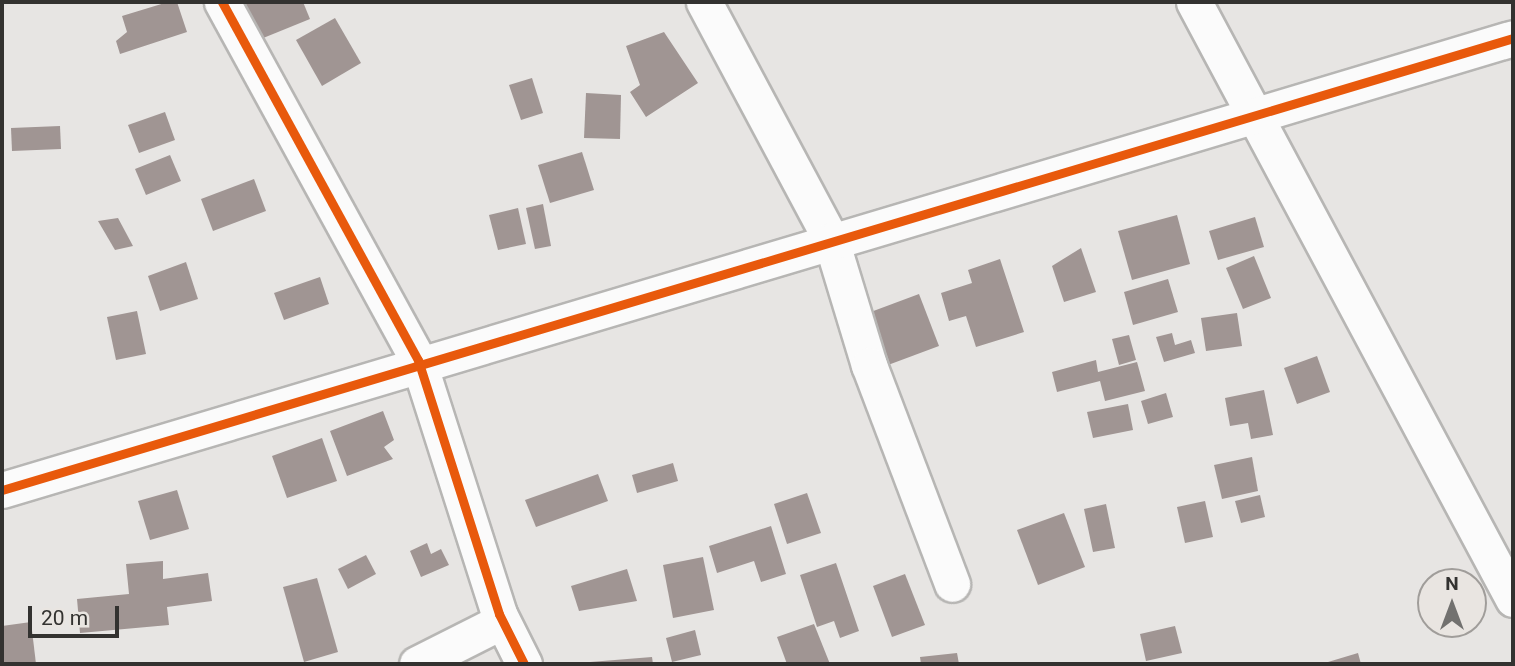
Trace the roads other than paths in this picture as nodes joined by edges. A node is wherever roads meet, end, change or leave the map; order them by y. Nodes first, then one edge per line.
1 (222, 2) edge
2 (704, 2) edge
3 (1194, 2) edge
4 (1513, 38) edge
5 (1256, 117) junction
6 (831, 240) junction
7 (418, 360) junction
8 (2, 490) edge
9 (952, 584) dead end
10 (1513, 599) edge
11 (502, 621) junction
12 (417, 664) edge
13 (524, 664) edge

1 - 7 street
2 - 6 street
3 - 5 street
4 - 5 street
5 - 6 street
5 - 10 street
6 - 7 street
6 - 9 street
7 - 8 street
7 - 11 street
11 - 12 street
11 - 13 street

